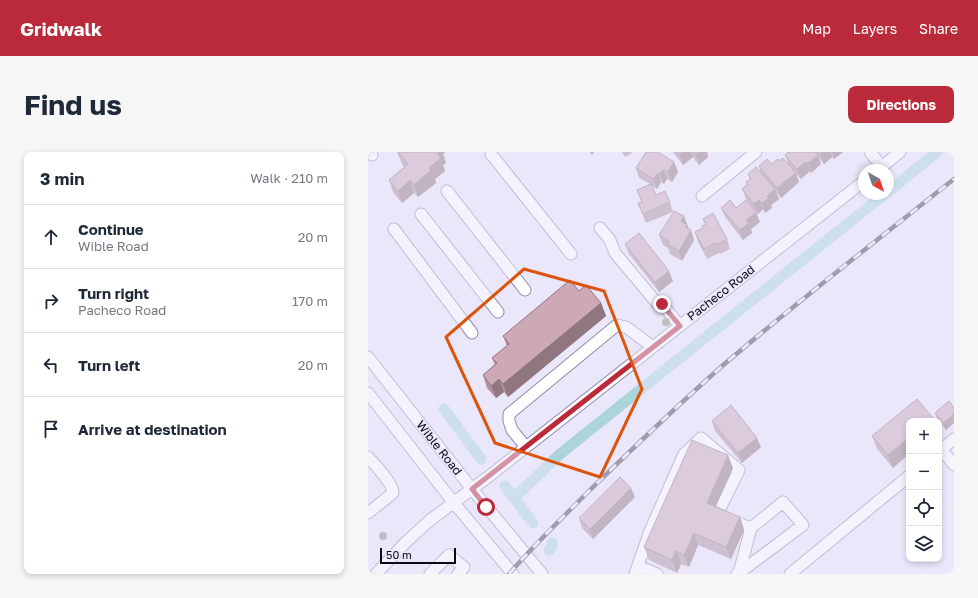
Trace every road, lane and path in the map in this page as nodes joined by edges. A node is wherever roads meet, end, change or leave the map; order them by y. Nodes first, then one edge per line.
1 (756, 152) edge
2 (870, 152) edge
3 (900, 152) edge
4 (491, 154) dead end
5 (878, 164) edge
6 (885, 164) edge
7 (858, 186) edge
8 (447, 191) dead end
9 (702, 196) dead end
10 (421, 214) dead end
11 (600, 228) dead end
12 (394, 229) dead end
13 (571, 254) dead end
14 (526, 290) dead end
15 (498, 312) dead end
16 (680, 326) junction
17 (472, 333) dead end
18 (653, 347) junction
19 (368, 357) edge
20 (368, 393) edge
21 (954, 439) edge
22 (526, 447) junction
23 (942, 448) edge
24 (942, 452) edge
25 (368, 457) edge
26 (954, 465) edge
27 (906, 478) edge
28 (472, 489) junction
29 (454, 503) junction
30 (368, 513) edge
31 (751, 528) junction
32 (636, 570) edge
33 (738, 573) edge
34 (376, 574) edge
35 (430, 574) edge
36 (458, 574) edge
37 (513, 574) edge
38 (542, 574) edge
39 (657, 574) edge
40 (790, 574) edge

1 - 9 street
2 - 5 street
3 - 6 street
4 - 13 street
7 - 16 street, Pacheco Road
8 - 14 street
10 - 15 street
11 - 16 street
12 - 17 street
16 - 18 street, Pacheco Road
18 - 22 street, Pacheco Road
18 - 22 street
19 - 28 street, Wible Road
20 - 29 street, Wible Road
21 - 23 street
22 - 28 street, Pacheco Road
24 - 26 street
25 - 30 street
27 - 40 street
28 - 29 street, Pacheco Road
28 - 38 street, Wible Road
29 - 34 street, Pacheco Road
29 - 37 street, Wible Road
31 - 32 street
31 - 33 street
31 - 33 street
32 - 39 street
35 - 36 street

